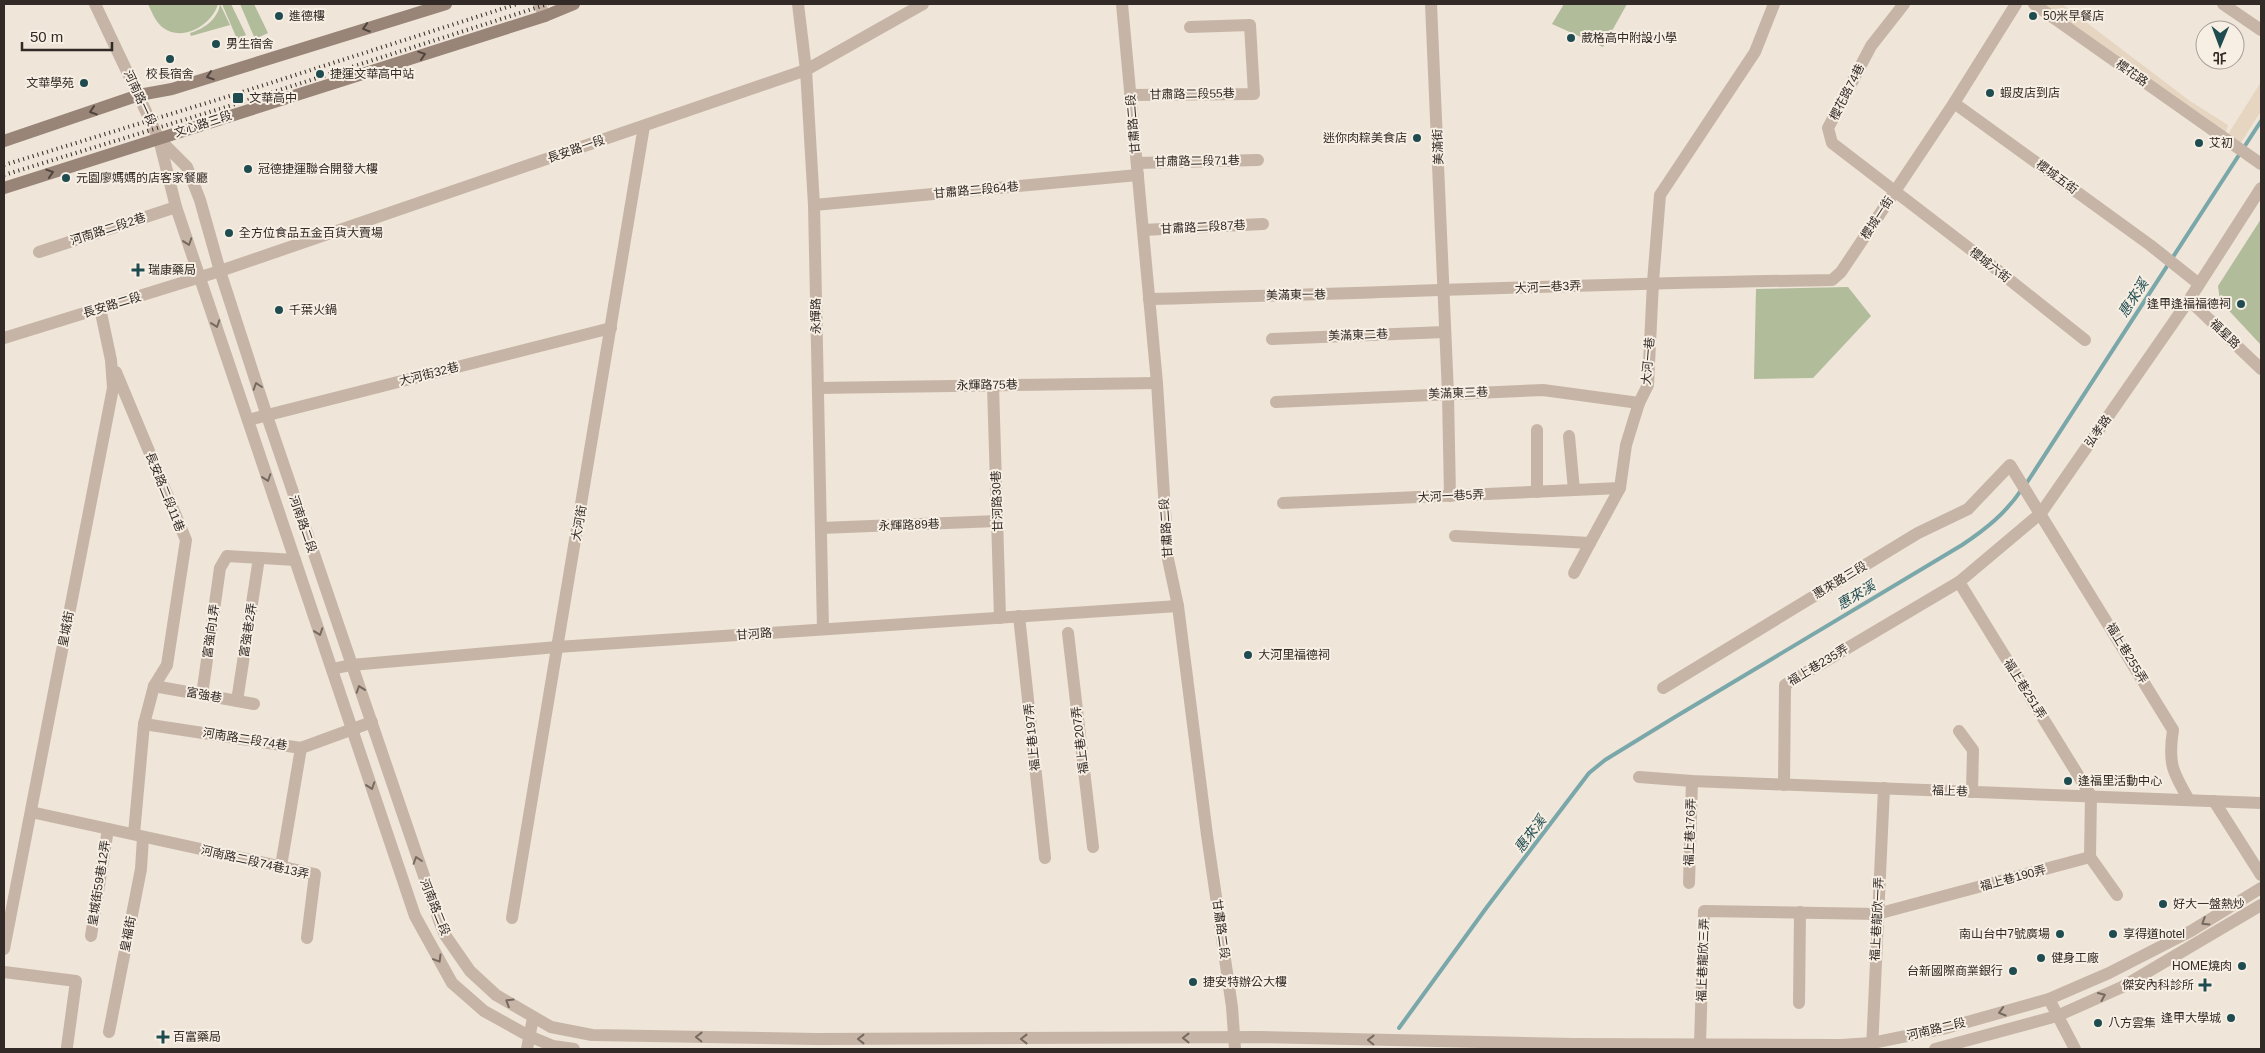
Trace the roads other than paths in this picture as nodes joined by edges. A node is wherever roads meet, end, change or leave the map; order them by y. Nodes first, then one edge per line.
1 (95, 4) edge
2 (446, 4) edge
3 (539, 4) edge
4 (574, 4) edge
5 (798, 4) edge
6 (923, 4) edge
7 (1122, 4) edge
8 (1431, 4) edge
9 (1774, 4) edge
10 (1904, 4) edge
11 (2016, 4) edge
12 (2034, 4) edge
13 (2223, 4) edge
14 (545, 16) junction
15 (1190, 27) dead end
16 (2261, 30) edge
17 (806, 70) junction
18 (139, 95) junction
19 (1130, 95) junction
20 (1954, 103) junction
21 (644, 126) junction
22 (159, 139) junction
23 (4, 141) edge
24 (1258, 160) dead end
25 (2261, 164) edge
26 (1137, 169) junction
27 (4, 188) edge
28 (2261, 188) edge
29 (1894, 191) junction
30 (814, 204) junction
31 (176, 207) junction
32 (1263, 224) dead end
33 (1143, 230) junction
34 (39, 252) dead end
35 (220, 272) junction
36 (200, 278) junction
37 (2196, 281) junction
38 (1653, 282) junction
39 (1443, 291) junction
40 (1149, 298) junction
41 (2189, 300) junction
42 (100, 308) junction
43 (611, 328) junction
44 (1444, 332) junction
45 (4, 338) edge
46 (1272, 338) dead end
47 (2085, 340) dead end
48 (111, 360) junction
49 (2261, 369) edge
50 (1157, 383) junction
51 (993, 385) junction
52 (818, 388) junction
53 (1448, 394) junction
54 (1276, 402) dead end
55 (1639, 403) junction
56 (266, 416) junction
57 (248, 420) junction
58 (1537, 430) dead end
59 (1570, 436) dead end
60 (2010, 465) joint
61 (1620, 488) junction
62 (1574, 490) junction
63 (1537, 492) junction
64 (1450, 496) junction
65 (1283, 503) dead end
66 (2041, 513) junction
67 (997, 521) junction
68 (821, 528) junction
69 (1455, 536) dead end
70 (1590, 543) junction
71 (259, 558) junction
72 (295, 560) junction
73 (1574, 573) dead end
74 (1959, 582) junction
75 (1178, 606) junction
76 (1018, 616) junction
77 (1000, 618) junction
78 (1886, 626) joint
79 (823, 629) junction
80 (1068, 633) dead end
81 (557, 647) junction
82 (352, 665) junction
83 (332, 669) junction
84 (154, 686) junction
85 (1663, 688) dead end
86 (202, 695) junction
87 (237, 701) junction
88 (254, 704) dead end
89 (372, 722) junction
90 (144, 724) junction
91 (352, 728) junction
92 (1959, 730) dead end
93 (301, 748) junction
94 (1639, 777) dead end
95 (1692, 781) junction
96 (1784, 784) junction
97 (1884, 788) junction
98 (1972, 792) junction
99 (2091, 796) junction
100 (2189, 800) junction
101 (2214, 801) junction
102 (2261, 803) edge
103 (31, 812) junction
104 (108, 829) junction
105 (138, 835) junction
106 (1093, 847) dead end
107 (2090, 857) junction
108 (1045, 858) dead end
109 (280, 866) junction
110 (2261, 875) edge
111 (1689, 883) dead end
112 (2261, 888) edge
113 (2117, 894) dead end
114 (2261, 905) edge
115 (1800, 912) junction
116 (1877, 914) junction
117 (512, 918) dead end
118 (91, 936) dead end
119 (307, 938) dead end
120 (4, 942) edge
121 (4, 972) edge
122 (2048, 999) junction
123 (1798, 1003) dead end
124 (2057, 1016) junction
125 (533, 1018) junction
126 (551, 1027) junction
127 (109, 1032) dead end
128 (529, 1036) junction
129 (1235, 1043) edge
130 (1700, 1044) junction
131 (1468, 1046) edge
132 (1872, 1046) edge
133 (67, 1047) dead end
134 (1822, 1047) edge
135 (1841, 1047) edge
136 (544, 1048) edge
137 (527, 1049) edge
138 (574, 1049) edge
139 (1935, 1049) edge
140 (2075, 1049) edge

1 - 18 street, 河南路一段
2 -> 18 main road
3 - 14 street
4 - 14 main road, 文心路三段
5 - 17 street, 永輝路
6 - 17 street, 長安路一段
7 - 19 street, 甘肅路二段
8 - 39 street, 美滿街
9 - 38 street, 大河一巷
10 - 29 street, 櫻花路74巷
11 - 20 street, 櫻城一街
12 - 25 street, 櫻花路
13 - 16 street
22 -> 14 main road, 文心路三段
15 - 19 street, 甘肅路二段55巷
17 - 21 street, 長安路一段
17 - 30 street, 永輝路
18 - 22 street, 河南路一段
18 -> 23 main road
19 - 26 street, 甘肅路二段
20 - 29 street, 櫻城一街
20 - 37 street, 櫻城五街
21 - 35 street, 長安路一段
21 - 43 street, 大河街
27 -> 22 main road, 文心路三段
22 - 31 street, 河南路二段
22 - 35 street, 河南路二段
24 - 26 street, 甘肅路二段71巷
26 - 30 street, 甘肅路二段64巷
26 - 33 street, 甘肅路二段
28 - 37 street, 弘孝路
29 - 38 street, 櫻城一街
29 - 47 street, 櫻城六街
30 - 52 street, 永輝路
31 - 34 street, 河南路二段2巷
31 -> 36 street, 河南路二段
32 - 33 street, 甘肅路二段87巷
33 - 40 street, 甘肅路二段
35 - 36 street, 長安路二段
56 -> 35 street, 河南路二段
36 - 42 street, 長安路二段
36 -> 57 street, 河南路二段
37 - 41 street, 弘孝路
38 - 39 street, 大河一巷3弄
38 - 55 street, 大河一巷
39 - 40 street, 美滿東一巷
39 - 44 street, 美滿街
40 - 50 street, 甘肅路二段
41 - 49 street, 福星路
41 - 66 street, 弘孝路
42 - 45 street, 長安路二段
42 - 48 street, 皇城街
43 - 56 street, 大河街32巷
43 - 81 street, 大河街
44 - 46 street, 美滿東二巷
44 - 53 street, 美滿街
48 - 84 street, 長安路二段11巷
48 - 103 street, 皇城街
50 - 51 street, 永輝路75巷
50 - 75 street, 甘肅路二段
51 - 52 street, 永輝路75巷
51 - 67 street, 甘河路30巷
52 - 68 street, 永輝路
53 - 54 street, 美滿東三巷
53 - 55 street, 美滿東三巷
53 - 64 street, 美滿街
55 - 61 street, 大河一巷
56 - 57 street, 大河街32巷
56 - 82 street, 河南路二段
57 -> 72 street, 河南路二段
58 - 63 street
59 - 62 street
60 - 66 street, 福上巷255弄
60 - 85 street, 惠來路三段
61 - 62 street, 大河一巷5弄
61 - 70 street, 大河一巷
62 - 63 street, 大河一巷5弄
63 - 64 street, 大河一巷5弄
64 - 65 street, 大河一巷5弄
66 - 74 street, 弘孝路
66 - 100 street, 福上巷255弄
67 - 68 street, 永輝路89巷
67 - 77 street, 甘河路30巷
68 - 79 street, 永輝路
69 - 70 street
70 - 73 street, 大河一巷
71 - 72 street
71 - 86 street, 富強向1弄
71 - 87 street, 富強巷2弄
72 -> 83 street, 河南路二段
74 - 78 street, 弘孝路
74 - 99 street, 福上巷251弄
75 - 76 street, 甘河路
75 - 129 street, 甘肅路二段
76 - 77 street, 甘河路
76 - 108 street, 福上巷197弄
77 - 79 street, 甘河路
78 - 96 street, 福上巷235弄
79 - 81 street, 甘河路
80 - 106 street, 福上巷207弄
81 - 82 street, 甘河路
81 - 117 street, 大河街
82 - 83 street, 甘河路
89 -> 82 street, 河南路二段
83 - 91 street, 河南路二段
84 - 86 street, 富強巷
84 - 90 street, 長安路二段11巷
86 - 87 street, 富強巷
87 - 88 street, 富強巷
89 - 91 street, 河南路二段74巷
125 -> 89 street, 河南路二段
90 - 93 street, 河南路二段74巷
90 - 105 street, 皇福街
91 - 93 street, 河南路二段74巷
91 -> 128 street, 河南路二段
92 - 98 street
93 - 109 street
94 - 95 street, 福上巷
95 - 96 street, 福上巷
95 - 111 street, 福上巷176弄
96 - 97 street, 福上巷
97 - 98 street, 福上巷
97 - 116 street, 福上巷龍欣一弄
98 - 99 street, 福上巷
99 - 100 street, 福上巷
99 - 107 street
100 - 101 street, 福上巷
101 - 102 street, 福上巷
101 - 110 street
103 - 104 street, 河南路二段74巷13弄
103 - 120 street, 皇城街
104 - 105 street, 河南路二段74巷13弄
104 - 118 street, 皇城街59巷12弄
105 - 109 street, 河南路二段74巷13弄
105 - 127 street, 皇福街
107 - 113 street
107 - 116 street, 福上巷190弄
109 - 119 street, 河南路二段74巷13弄
112 -> 122 street, 河南路二段
124 -> 114 street, 河南路二段
115 - 116 street, 福上巷190弄
115 - 123 street
115 - 130 street, 福上巷龍欣三弄
116 - 132 street, 福上巷龍欣一弄
121 - 133 street
122 - 124 street
122 -> 132 street, 河南路二段
124 - 139 street, 河南路二段
124 - 140 street
125 - 126 street, 河南路二段
125 - 128 street
129 -> 126 street, 河南路二段
126 - 136 street
128 - 136 street, 河南路二段
128 - 137 street
131 -> 129 street, 河南路二段
130 - 131 street, 河南路二段
130 - 134 street, 河南路二段
132 - 135 street, 河南路二段
134 - 135 street, 河南路二段
136 - 138 street, 河南路二段

